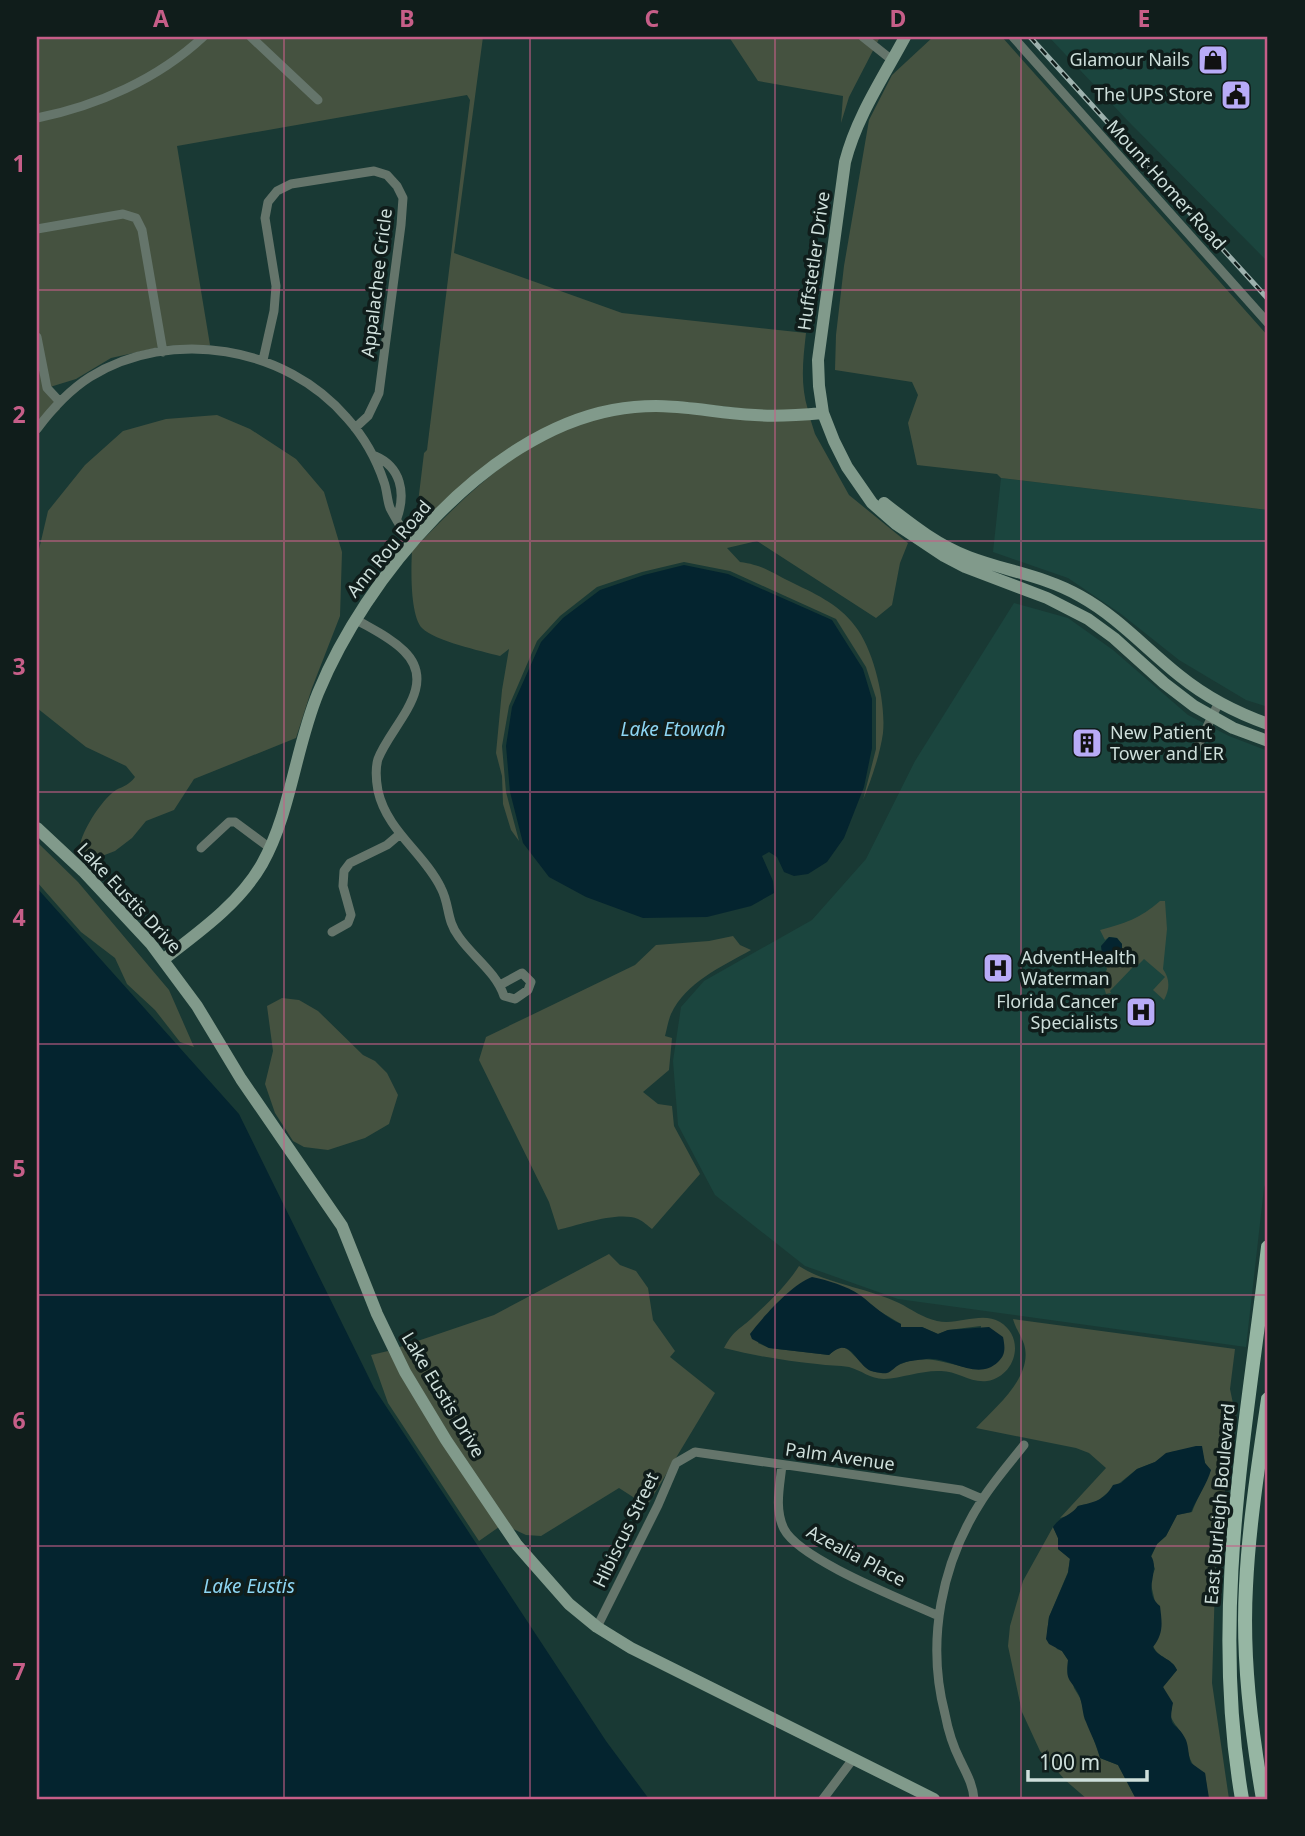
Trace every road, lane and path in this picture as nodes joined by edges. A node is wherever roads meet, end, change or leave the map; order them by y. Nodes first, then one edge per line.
1 (203, 37) edge
2 (251, 37) edge
3 (863, 37) edge
4 (904, 37) edge
5 (1013, 37) edge
6 (892, 60) junction
7 (318, 100) dead end
8 (37, 118) edge
9 (37, 229) edge
10 (1268, 323) edge
11 (37, 337) edge
12 (163, 352) junction
13 (263, 360) junction
14 (60, 402) junction
15 (823, 413) junction
16 (355, 428) junction
17 (37, 429) edge
18 (375, 456) junction
19 (395, 472) junction
20 (383, 478) junction
21 (866, 492) junction
22 (397, 518) junction
23 (411, 545) junction
24 (355, 619) junction
25 (1219, 702) junction
26 (1212, 716) junction
27 (1268, 724) edge
28 (1268, 741) edge
29 (1194, 756) dead end
30 (37, 828) edge
31 (400, 834) junction
32 (201, 848) dead end
33 (270, 848) junction
34 (332, 932) dead end
35 (164, 960) junction
36 (500, 985) dead end
37 (1268, 1247) edge
38 (1265, 1298) edge
39 (1268, 1399) edge
40 (1024, 1445) dead end
41 (691, 1453) joint
42 (782, 1465) junction
43 (982, 1499) junction
44 (939, 1616) junction
45 (597, 1627) junction
46 (853, 1759) junction
47 (1243, 1798) edge
48 (823, 1799) edge
49 (934, 1799) edge
50 (974, 1799) edge
51 (1263, 1799) edge

1 - 8 street
2 - 7 street
3 - 6 street
4 - 6 street, Huffstetler Drive
5 - 10 street, Mount Homer Road
6 - 15 street, Huffstetler Drive
9 - 12 street
11 - 14 street
12 - 13 street
12 - 14 street
13 - 16 street
13 - 16 street, Appalachee Cricle
14 - 17 street
15 - 21 street, Huffstetler Drive
15 - 23 street, Ann Rou Road
16 - 18 street
18 - 19 street
18 - 20 street
19 - 20 street
19 - 22 street
20 - 22 street
21 - 25 street, Huffstetler Drive
21 - 26 street, Huffstetler Drive
22 - 23 street
23 - 24 street, Ann Rou Road
24 - 31 street
24 - 33 street, Ann Rou Road
25 - 26 street
25 - 27 street, Huffstetler Drive
26 - 28 street, Huffstetler Drive
26 - 29 street
30 - 35 street, Lake Eustis Drive
31 - 34 street
31 - 36 street
32 - 33 street
33 - 35 street, Ann Rou Road
35 - 45 street, Lake Eustis Drive
37 - 38 main road, East Burleigh Boulevard
38 - 47 main road, East Burleigh Boulevard
39 - 51 main road, East Burleigh Boulevard
40 - 43 street
41 - 42 street, Palm Avenue
41 - 45 street, Hibiscus Street
42 - 43 street, Palm Avenue
42 - 44 street, Azealia Place
43 - 44 street
44 - 50 street
45 - 46 street, Lake Eustis Drive
46 - 48 street
46 - 49 street, Lake Eustis Drive

